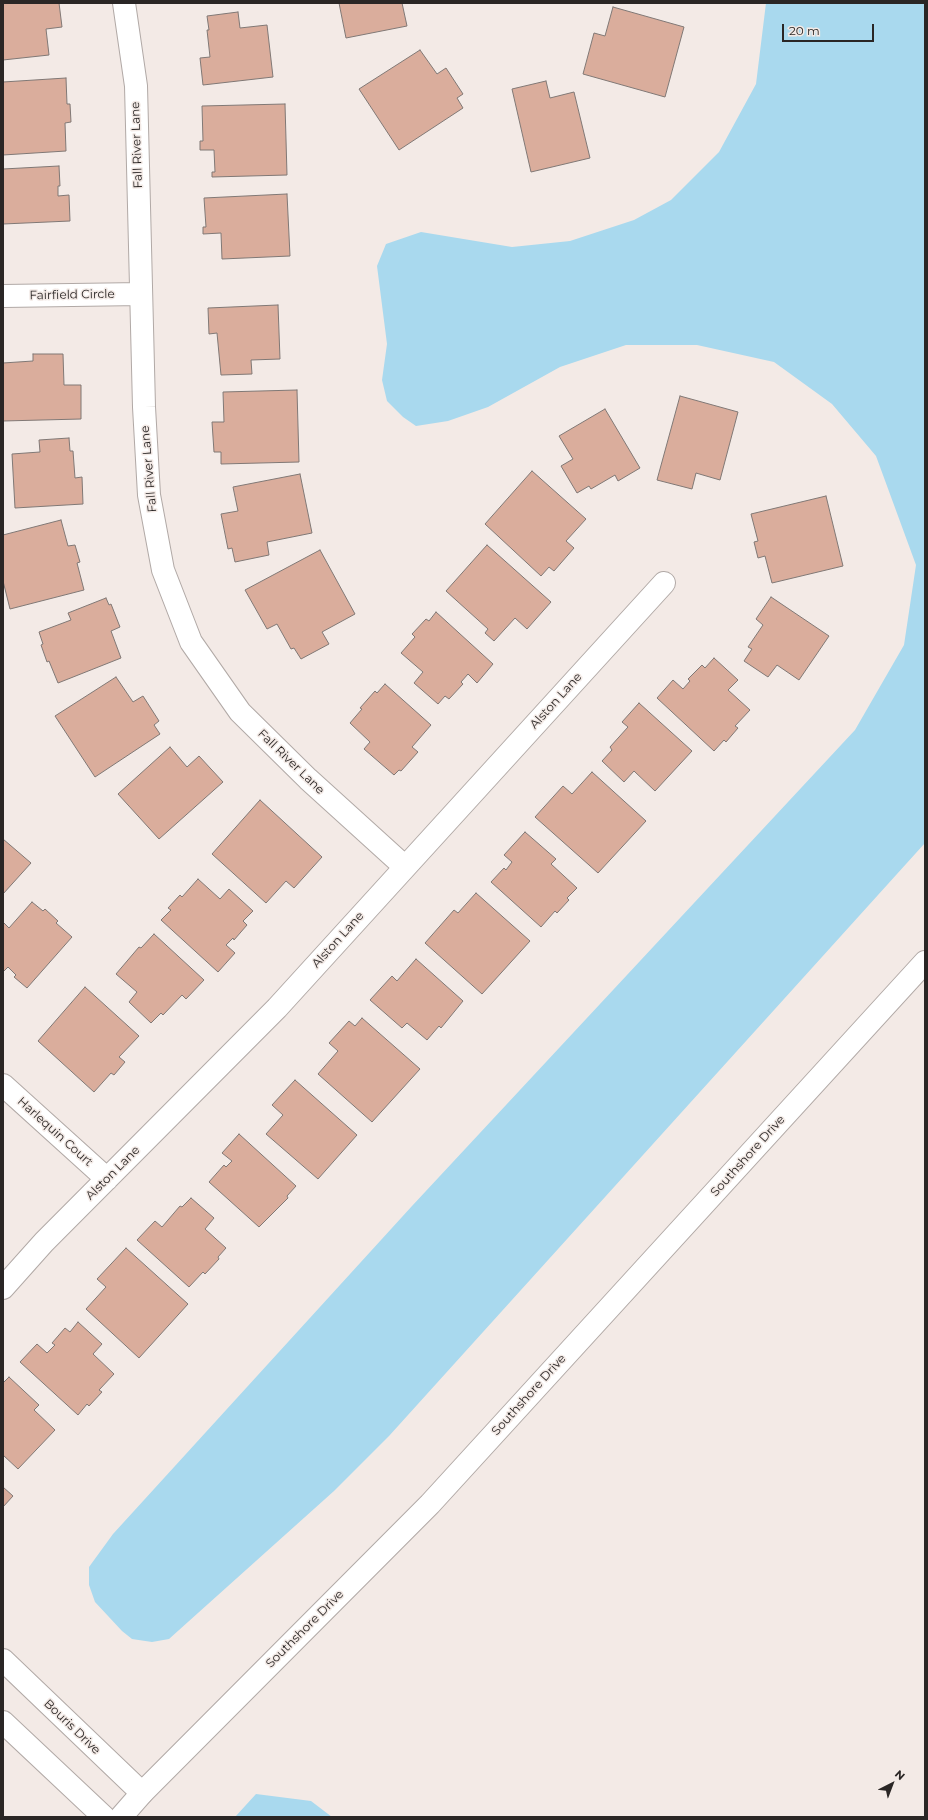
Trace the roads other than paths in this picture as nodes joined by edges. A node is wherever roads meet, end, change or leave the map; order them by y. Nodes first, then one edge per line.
1 (124, 3) edge
2 (141, 294) junction
3 (3, 296) edge
4 (664, 583) dead end
5 (405, 867) junction
6 (925, 962) edge
7 (3, 1086) edge
8 (107, 1179) junction
9 (3, 1288) edge
10 (3, 1660) edge
11 (3, 1722) edge
12 (142, 1793) junction
13 (104, 1817) edge
14 (121, 1817) edge

1 - 2 street, Fall River Lane
2 - 3 street, Fairfield Circle
2 - 5 street, Fall River Lane
4 - 5 street, Alston Lane
5 - 8 street, Alston Lane
6 - 12 street, Southshore Drive
7 - 8 street, Harlequin Court
8 - 9 street, Alston Lane
10 - 12 street, Bouris Drive
11 - 13 street
12 - 14 street, Southshore Drive

